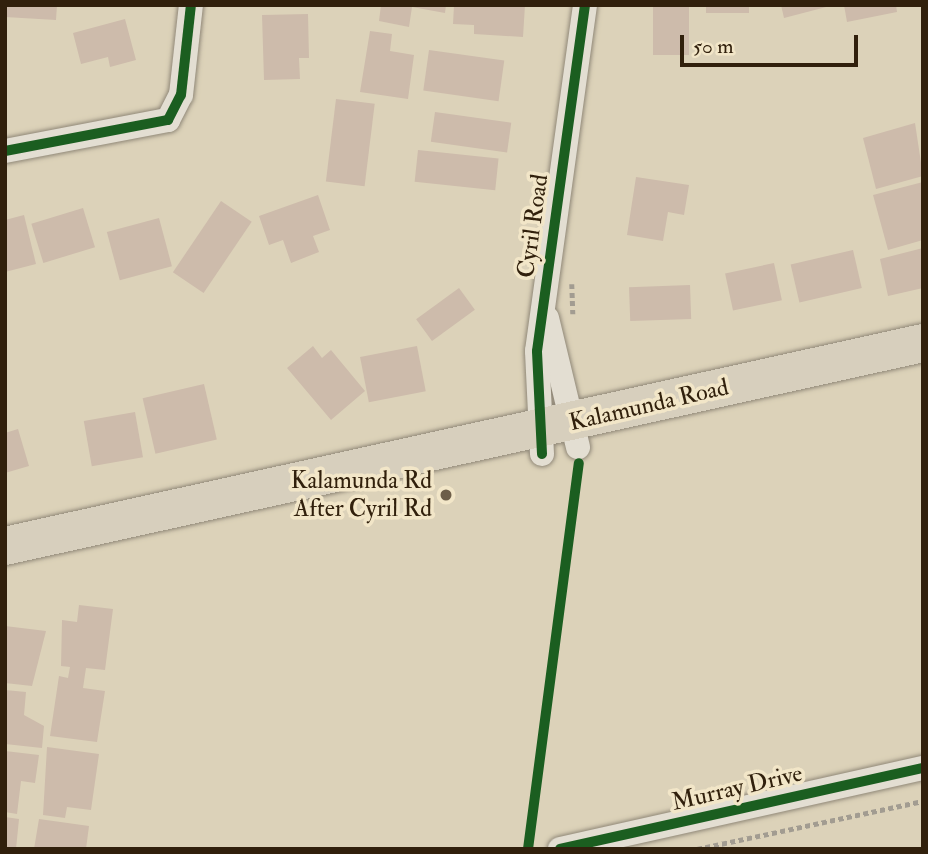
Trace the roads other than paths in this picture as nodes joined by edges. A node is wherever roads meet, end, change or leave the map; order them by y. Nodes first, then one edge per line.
1 (191, 5) edge
2 (584, 5) edge
3 (5, 151) edge
4 (923, 343) edge
5 (923, 367) edge
6 (558, 438) junction
7 (5, 546) edge
8 (5, 568) edge
9 (923, 768) edge
10 (560, 849) edge

1 - 3 street
2 - 6 street, Cyril Road
4 - 6 main road, Kalamunda Road
5 - 6 main road, Kalamunda Road
6 - 7 main road, Kalamunda Road
6 - 8 main road, Kalamunda Road
9 - 10 street, Murray Drive

